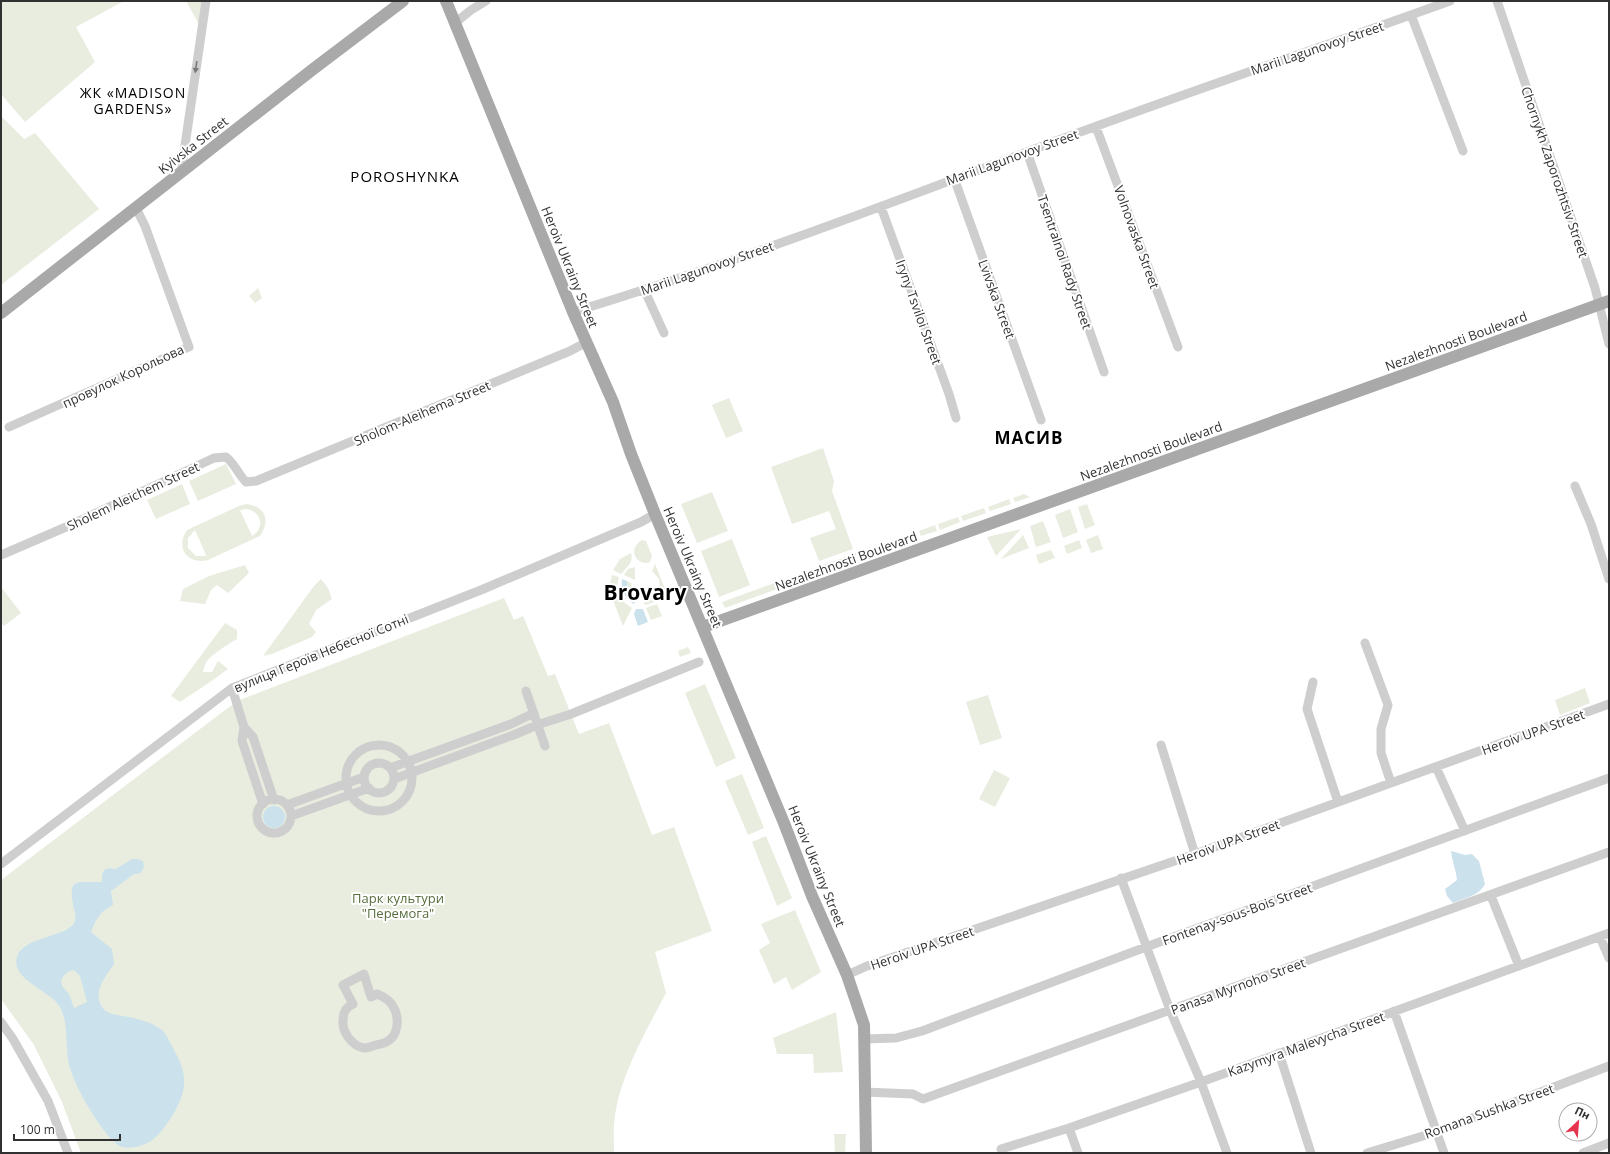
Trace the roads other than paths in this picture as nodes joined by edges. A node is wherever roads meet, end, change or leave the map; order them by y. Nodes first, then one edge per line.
1 (206, 1) edge
2 (403, 1) edge
3 (446, 1) edge
4 (486, 1) edge
5 (1450, 1) edge
6 (1497, 1) edge
7 (1411, 15) junction
8 (455, 23) junction
9 (1096, 126) junction
10 (1463, 151) dead end
11 (1027, 152) junction
12 (181, 173) junction
13 (954, 178) junction
14 (881, 207) junction
15 (136, 208) junction
16 (644, 289) junction
17 (1604, 303) edge
18 (2, 309) edge
19 (573, 312) junction
20 (664, 333) dead end
21 (586, 342) junction
22 (1609, 344) edge
23 (1178, 347) dead end
24 (1104, 372) dead end
25 (956, 418) dead end
26 (1041, 420) dead end
27 (9, 428) dead end
28 (1576, 486) dead end
29 (655, 514) junction
30 (1, 555) edge
31 (1609, 579) edge
32 (703, 627) junction
33 (1365, 643) dead end
34 (699, 662) dead end
35 (1313, 682) dead end
36 (232, 688) junction
37 (526, 692) dead end
38 (1609, 704) edge
39 (534, 714) junction
40 (537, 725) junction
41 (244, 727) junction
42 (1161, 745) dead end
43 (545, 746) dead end
44 (407, 761) junction
45 (1436, 767) junction
46 (390, 768) junction
47 (412, 772) junction
48 (364, 777) junction
49 (1609, 778) edge
50 (394, 779) junction
51 (347, 783) junction
52 (1391, 783) junction
53 (369, 788) junction
54 (351, 794) junction
55 (274, 800) junction
56 (1338, 802) junction
57 (263, 804) junction
58 (287, 805) junction
59 (291, 816) junction
60 (1465, 831) junction
61 (1609, 852) edge
62 (1195, 854) junction
63 (1, 864) edge
64 (1122, 878) junction
65 (1491, 896) junction
66 (1605, 935) edge
67 (1146, 947) junction
68 (1609, 958) edge
69 (1519, 966) junction
70 (847, 975) junction
71 (348, 1007) joint
72 (1170, 1010) junction
73 (1394, 1011) junction
74 (1, 1022) edge
75 (864, 1039) junction
76 (1279, 1054) junction
77 (1609, 1066) edge
78 (1201, 1082) junction
79 (864, 1092) junction
80 (1069, 1128) junction
81 (1436, 1132) junction
82 (1609, 1143) edge
83 (1001, 1149) dead end
84 (68, 1153) edge
85 (866, 1153) edge
86 (1078, 1153) edge
87 (1227, 1153) edge
88 (1311, 1153) edge
89 (1367, 1153) edge
90 (1444, 1153) edge
91 (1583, 1153) edge

1 -> 12 street
2 - 12 main road, Kyivska Street
3 - 8 main road, Heroiv Ukrainy Street
4 - 8 street
5 - 7 street, Marii Lagunovoy Street
6 - 17 street, Chornykh Zaporozhtsiv Street
7 - 9 street, Marii Lagunovoy Street
7 - 10 street
8 - 19 main road, Heroiv Ukrainy Street
9 - 11 street, Marii Lagunovoy Street
9 - 23 street, Volnovaska Street
11 - 13 street, Marii Lagunovoy Street
11 - 24 street, Tsentralnoi Rady Street
12 - 15 main road, Kyivska Street
13 - 14 street, Marii Lagunovoy Street
13 - 26 street, Lvivska Street
14 - 16 street, Marii Lagunovoy Street
14 - 25 street, Iryny Tsviloi Street
15 - 18 main road, Kyivska Street
15 - 27 street, провулок Корольова
16 - 19 street, Marii Lagunovoy Street
16 - 20 street
17 - 22 street, Chornykh Zaporozhtsiv Street
17 - 32 main road, Nezalezhnosti Boulevard
19 - 21 main road, Heroiv Ukrainy Street
21 - 29 main road, Heroiv Ukrainy Street
21 - 30 street, Sholom-Aleihema Street
28 - 31 street
29 - 32 main road, Heroiv Ukrainy Street
29 - 36 street, вулиця Героїв Небесної Сотні
32 - 70 main road, Heroiv Ukrainy Street
33 - 52 street
34 - 40 street
35 - 56 street
36 - 41 street
36 - 63 street, вулиця Героїв Небесної Сотні
37 - 39 street
38 - 45 street, Heroiv UPA Street
39 - 40 street
39 - 44 street
40 - 43 street
40 - 47 street
41 - 55 street
41 - 57 street
42 - 62 street
44 - 46 street
44 - 47 street
44 - 51 street
45 - 52 street, Heroiv UPA Street
45 - 60 street
46 - 48 street
46 - 50 street
47 - 50 street
47 - 54 street
48 - 51 street
48 - 53 street
49 - 60 street, Fontenay-sous-Bois Street
50 - 53 street
51 - 54 street
51 - 58 street
52 - 56 street, Heroiv UPA Street
53 - 54 street
54 - 59 street
55 - 57 street
55 - 58 street
56 - 62 street, Heroiv UPA Street
57 - 59 street
58 - 59 street
60 - 67 street, Fontenay-sous-Bois Street
61 - 65 street, Panasa Myrnoho Street
62 - 64 street, Heroiv UPA Street
64 - 67 street
64 - 70 street, Heroiv UPA Street
65 - 69 street
65 - 72 street, Panasa Myrnoho Street
66 - 68 street
66 - 69 street, Kazymyra Malevycha Street
67 - 72 street
67 - 75 street, Fontenay-sous-Bois Street
69 - 73 street, Kazymyra Malevycha Street
70 - 75 main road, Heroiv Ukrainy Street
71 - 71 street
72 - 78 street
72 - 79 street, Panasa Myrnoho Street
73 - 76 street, Kazymyra Malevycha Street
73 - 81 street
74 - 84 street
75 - 79 main road, Heroiv Ukrainy Street
76 - 78 street, Kazymyra Malevycha Street
76 - 88 street
77 - 81 street, Romana Sushka Street
78 - 80 street, Kazymyra Malevycha Street
78 - 87 street
79 - 85 main road, Heroiv Ukrainy Street
80 - 83 street, Kazymyra Malevycha Street
80 - 86 street
81 - 89 street, Romana Sushka Street
81 - 90 street
82 - 91 street

